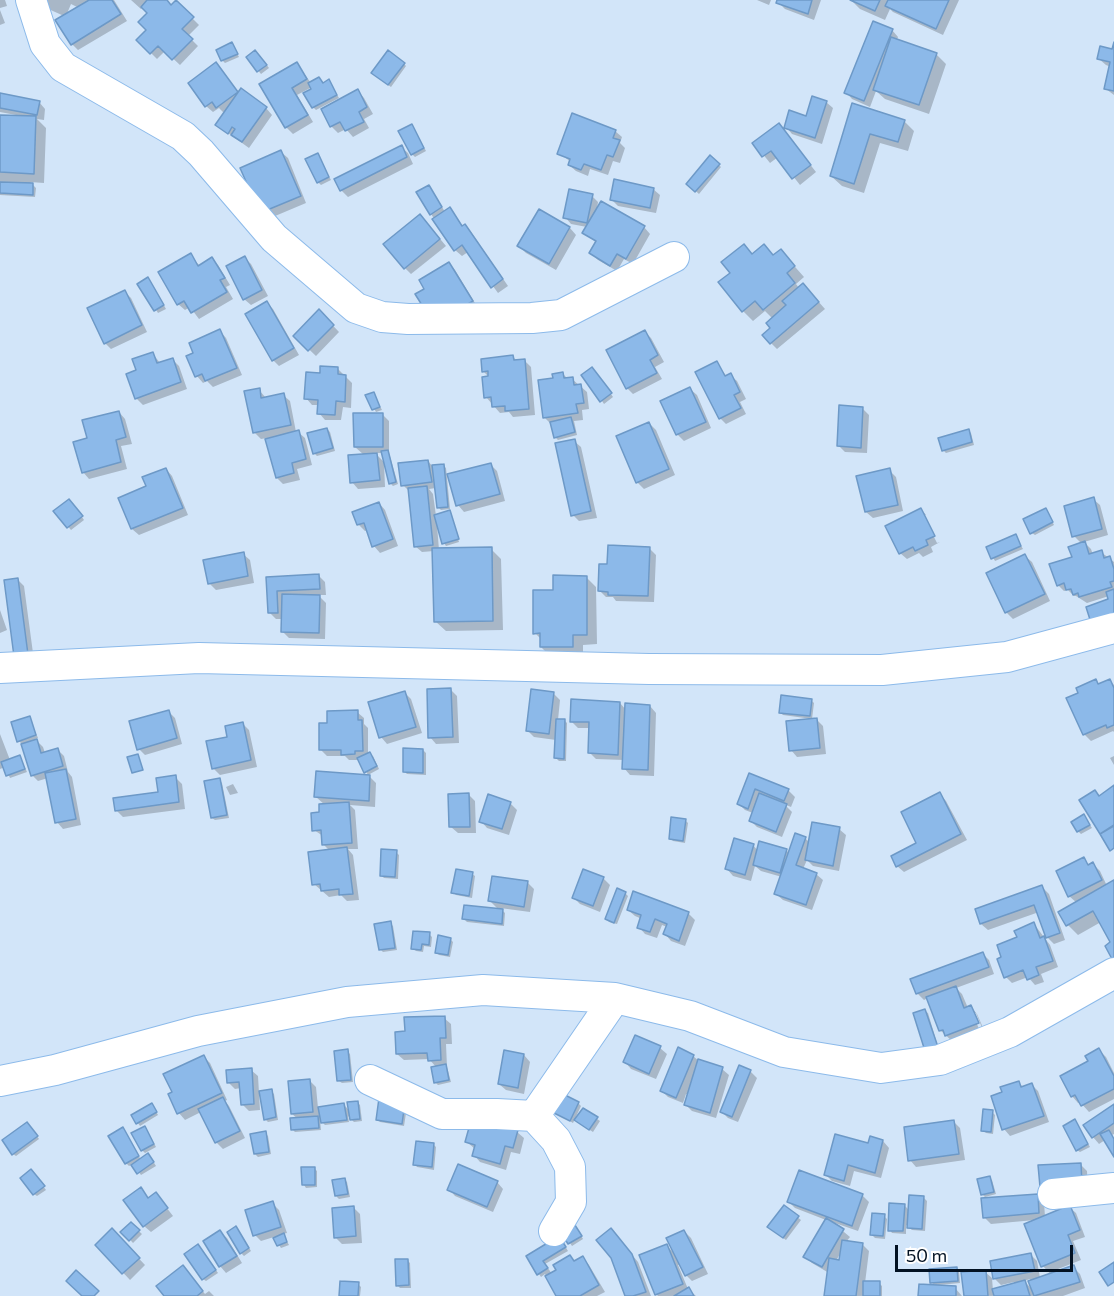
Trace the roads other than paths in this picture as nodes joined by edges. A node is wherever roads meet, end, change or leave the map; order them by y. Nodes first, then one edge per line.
1 (31, 0) edge
2 (674, 257) dead end
3 (1114, 628) edge
4 (0, 668) edge
5 (1114, 974) edge
6 (615, 998) junction
7 (370, 1080) dead end
8 (0, 1081) edge
9 (534, 1116) junction
10 (1114, 1188) edge
11 (1053, 1194) dead end
12 (554, 1231) dead end

1 - 2 street
3 - 4 street
5 - 6 street
6 - 8 street
6 - 9 street
7 - 9 street
9 - 12 street
10 - 11 street

